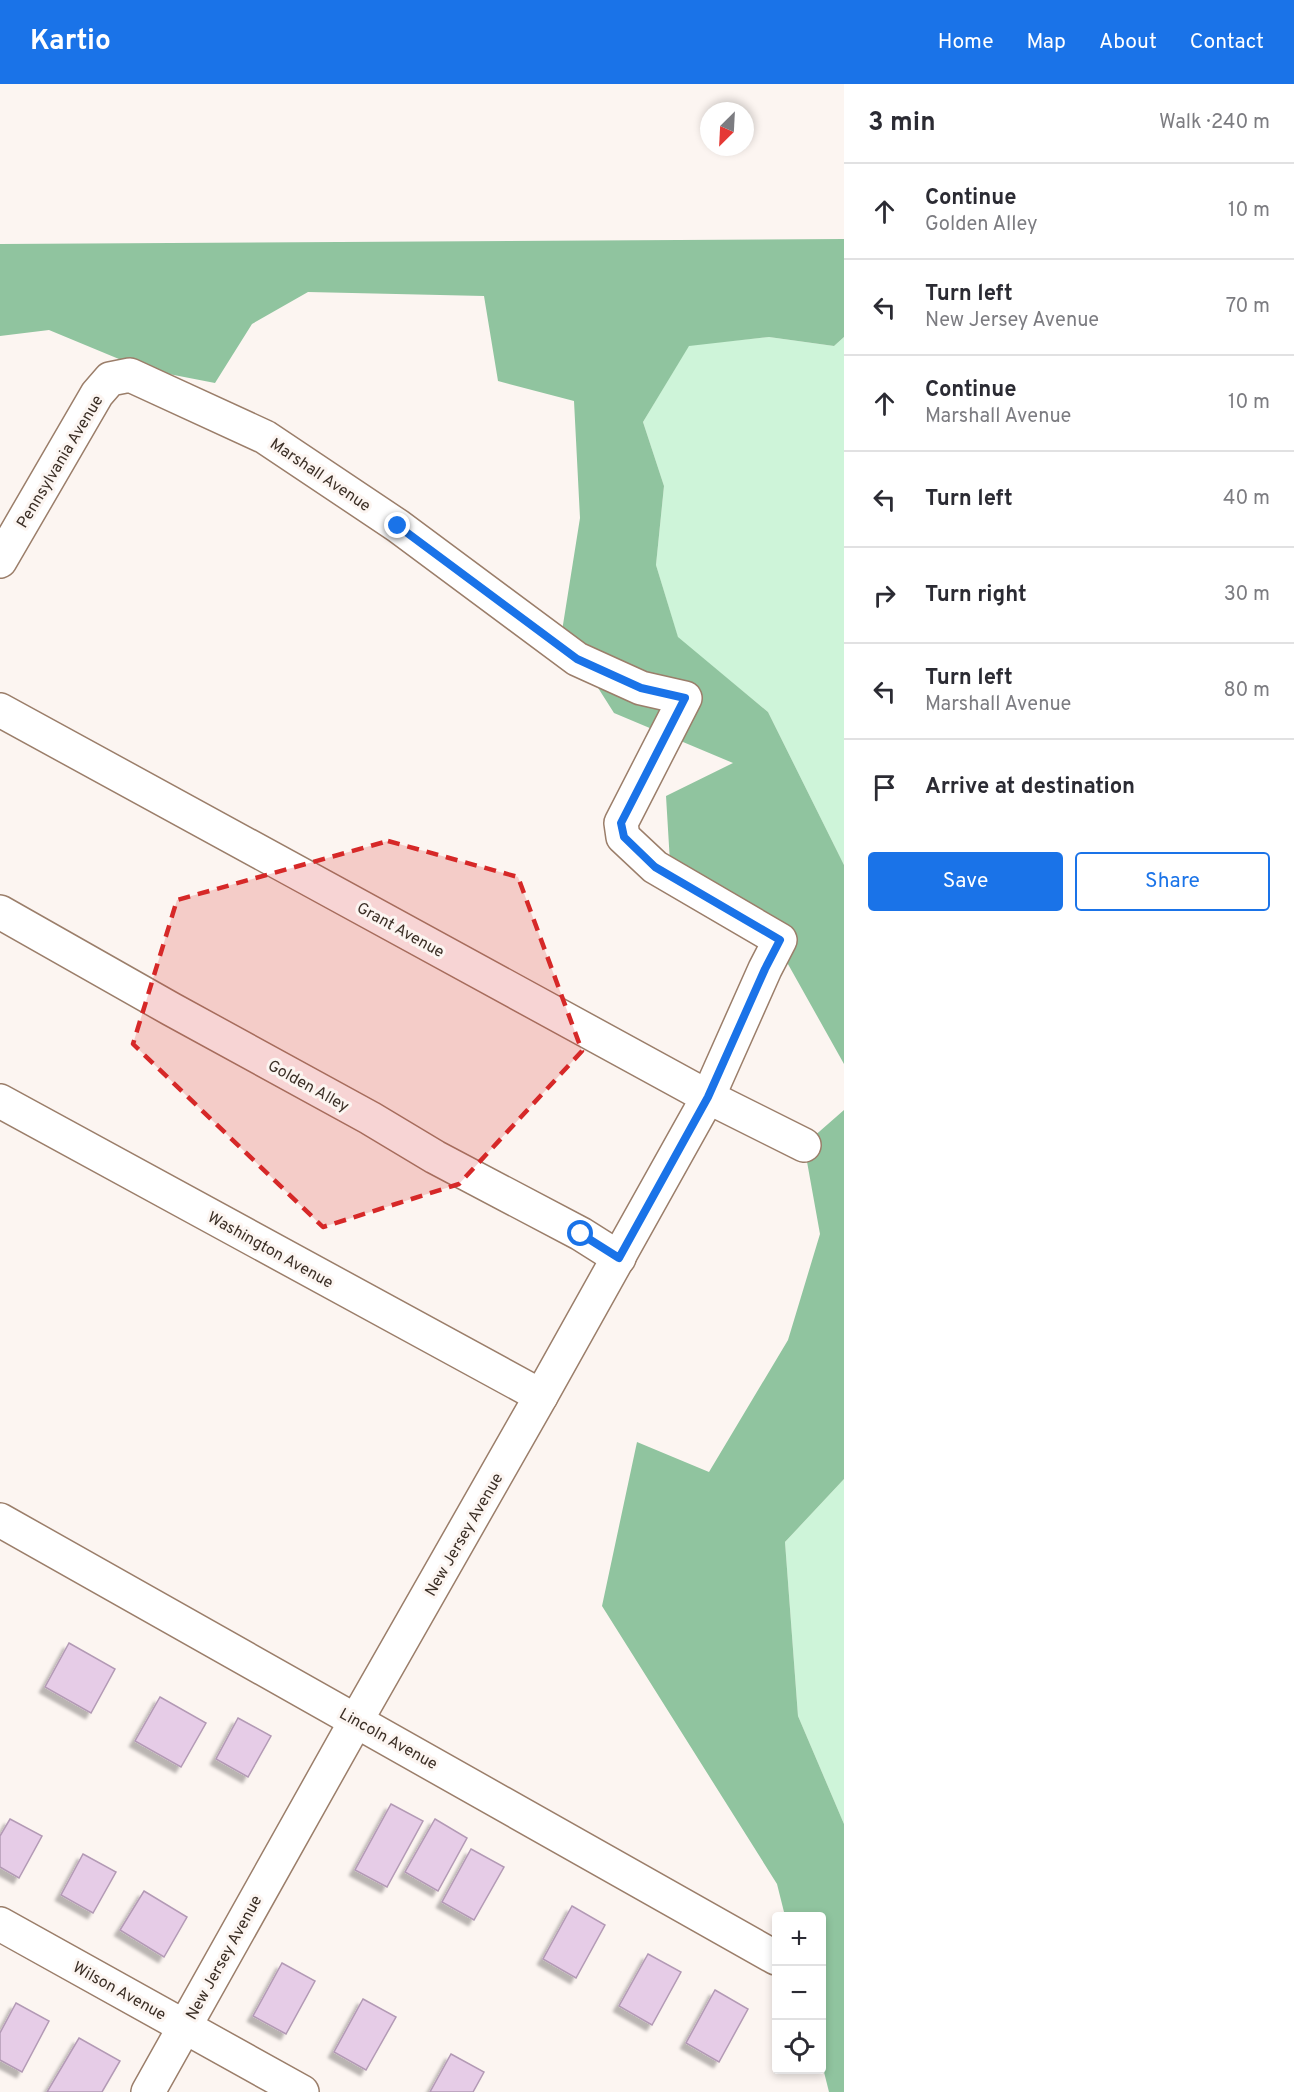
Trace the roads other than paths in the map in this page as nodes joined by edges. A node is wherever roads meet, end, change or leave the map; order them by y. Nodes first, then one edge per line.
1 (130, 375) joint
2 (0, 561) edge
3 (0, 710) edge
4 (0, 912) edge
5 (765, 969) joint
6 (708, 1097) junction
7 (0, 1101) edge
8 (804, 1145) dead end
9 (619, 1258) junction
10 (541, 1396) junction
11 (0, 1520) edge
12 (357, 1719) junction
13 (0, 1924) edge
14 (772, 1955) edge
15 (184, 2026) junction
16 (148, 2092) edge
17 (302, 2092) edge

1 - 2 street, Pennsylvania Avenue
1 - 5 street, Marshall Avenue
3 - 6 street, Grant Avenue
4 - 9 street, Golden Alley
5 - 6 street, New Jersey Avenue
6 - 8 street, Grant Avenue
6 - 9 street, New Jersey Avenue
7 - 10 street, Washington Avenue
9 - 10 street, New Jersey Avenue
10 - 12 street, New Jersey Avenue
11 - 12 street, Lincoln Avenue
12 - 14 street, Lincoln Avenue
12 - 15 street, New Jersey Avenue
13 - 15 street, Wilson Avenue
15 - 16 street, New Jersey Avenue
15 - 17 street, Wilson Avenue

